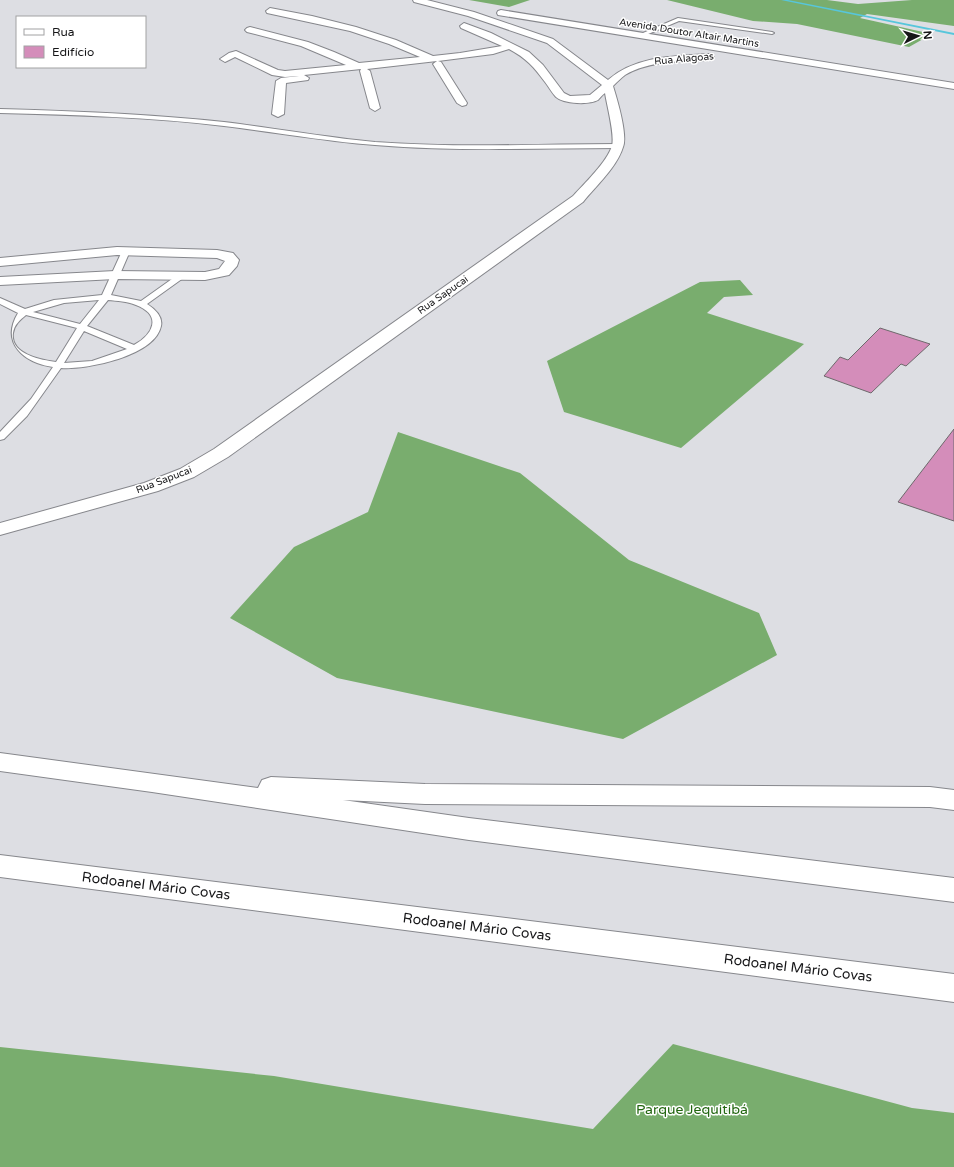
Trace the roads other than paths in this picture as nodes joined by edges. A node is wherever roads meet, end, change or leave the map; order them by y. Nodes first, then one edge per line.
1 (417, 0) edge
2 (421, 0) edge
3 (454, 7) junction
4 (270, 11) dead end
5 (437, 16) dead end
6 (454, 22) dead end
7 (250, 30) dead end
8 (606, 30) junction
9 (772, 32) dead end
10 (572, 34) dead end
11 (639, 36) junction
12 (511, 46) junction
13 (526, 54) junction
14 (766, 57) junction
15 (225, 59) dead end
16 (435, 61) junction
17 (360, 69) junction
18 (608, 85) junction
19 (954, 86) edge
20 (462, 103) dead end
21 (375, 108) dead end
22 (0, 111) edge
23 (278, 114) dead end
24 (618, 146) junction
25 (126, 252) junction
26 (0, 262) edge
27 (115, 274) junction
28 (182, 276) junction
29 (0, 281) edge
30 (105, 297) junction
31 (0, 301) edge
32 (142, 304) junction
33 (24, 312) junction
34 (82, 327) junction
35 (4, 344) edge
36 (135, 349) junction
37 (59, 366) junction
38 (0, 437) edge
39 (0, 529) edge
40 (0, 762) edge
41 (152, 782) junction
42 (946, 798) edge
43 (0, 866) edge
44 (954, 890) edge
45 (954, 988) edge

1 - 3 main road
2 - 3 main road, Avenida Doutor Altair Martins
3 - 5 main road
3 - 8 main road, Avenida Doutor Altair Martins
3 - 18 main road
4 - 16 main road
6 - 12 main road, Rua Alagoas
7 - 17 main road
8 - 10 main road
8 - 11 main road, Avenida Doutor Altair Martins
9 - 11 lane
11 - 14 main road, Avenida Doutor Altair Martins
12 - 13 main road, Rua Alagoas
12 - 16 main road
13 - 16 main road
13 - 18 main road, Rua Alagoas
14 - 18 main road, Rua Alagoas
14 - 19 main road, Avenida Doutor Altair Martins
15 - 17 main road
16 - 17 main road
16 - 20 main road
17 - 21 main road
17 - 23 main road
18 - 24 main road
22 - 24 lane
24 - 39 main road, Rua Sapucai
25 - 26 main road
25 - 27 lane
25 - 28 main road
27 - 28 main road
27 - 29 main road
27 - 30 lane
28 - 32 lane
30 - 32 lane
30 - 33 lane
30 - 34 lane
31 - 33 lane
32 - 36 lane
33 - 34 lane
33 - 35 lane
34 - 36 lane
34 - 37 lane
35 - 37 lane
36 - 37 lane
37 - 38 lane
40 - 41 main road
41 - 42 main road
41 - 44 main road
43 - 45 main road, Rodoanel Mário Covas

